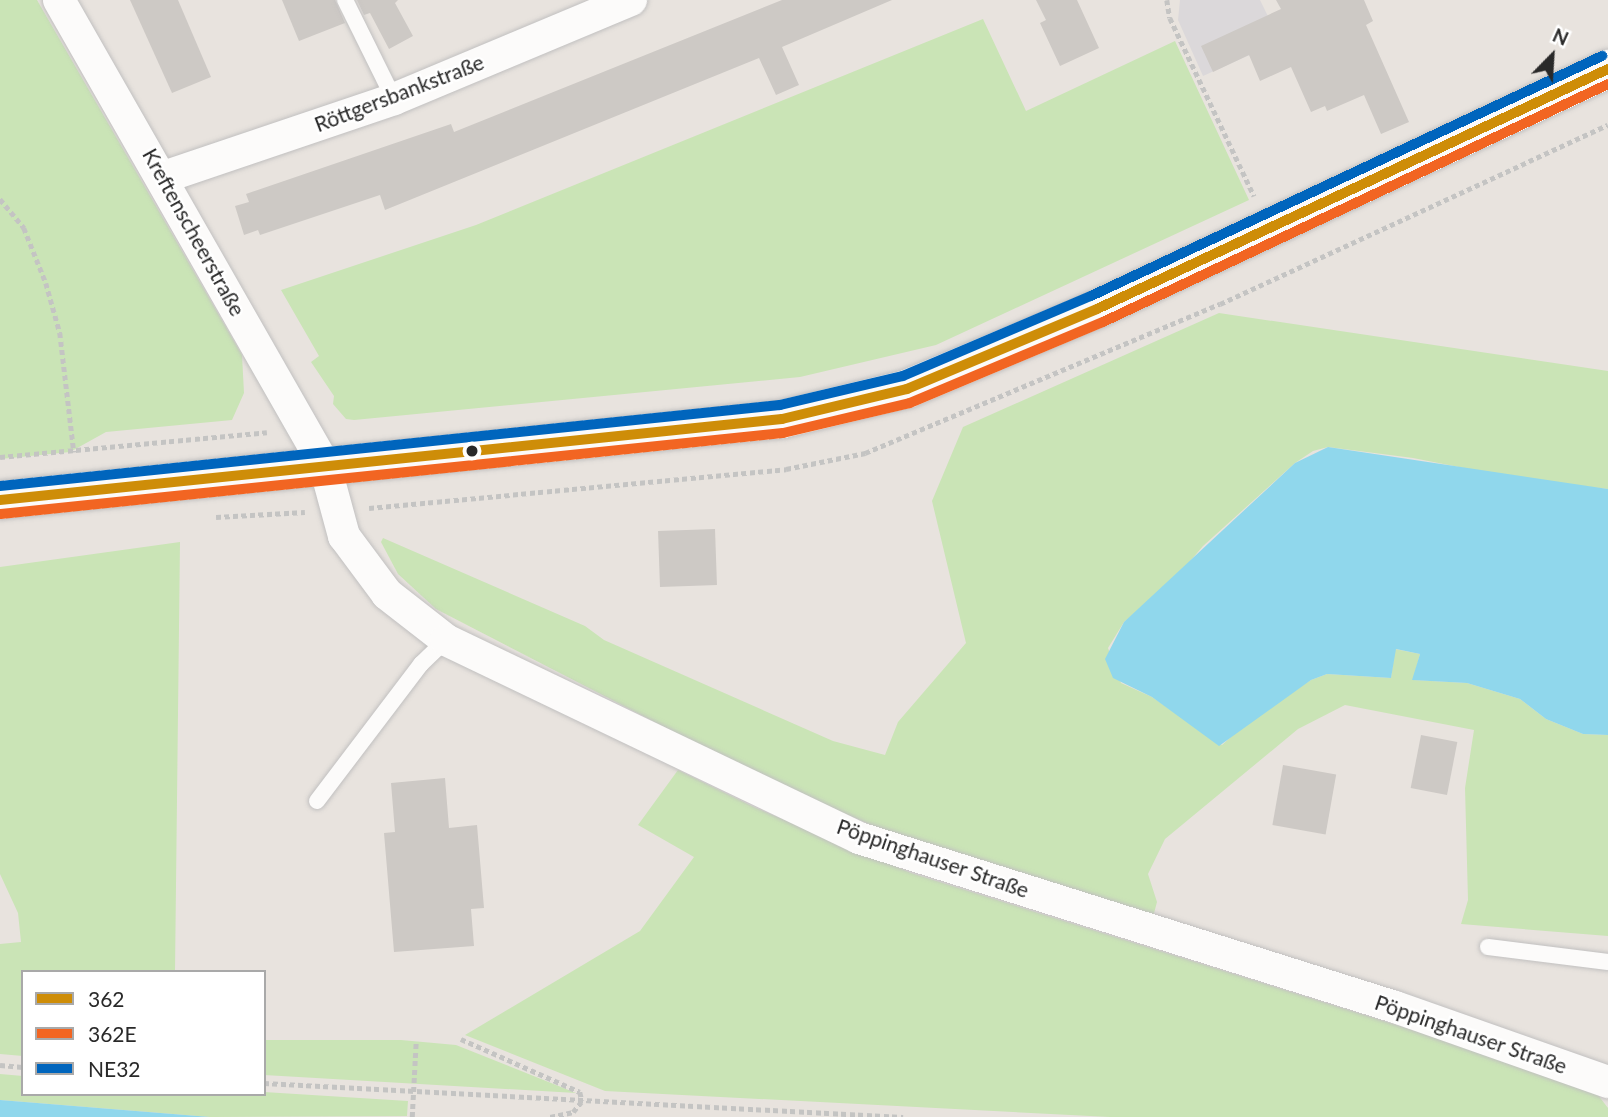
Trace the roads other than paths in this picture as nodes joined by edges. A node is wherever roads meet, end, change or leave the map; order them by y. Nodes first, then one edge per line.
1 (59, 0) edge
2 (345, 0) edge
3 (629, 0) edge
4 (1608, 69) edge
5 (394, 99) junction
6 (164, 177) junction
7 (325, 466) junction
8 (0, 500) edge
9 (446, 640) junction
10 (317, 801) dead end
11 (1488, 947) dead end
12 (1608, 962) edge
13 (1608, 1082) edge

1 - 6 street, Kreftenscheerstraße
2 - 5 lane
3 - 5 street, Röttgersbankstraße
4 - 7 main road
5 - 6 street, Röttgersbankstraße
6 - 7 street, Kreftenscheerstraße
7 - 8 main road
7 - 9 street, Pöppinghauser Straße
9 - 10 lane
9 - 13 street, Pöppinghauser Straße
11 - 12 lane

